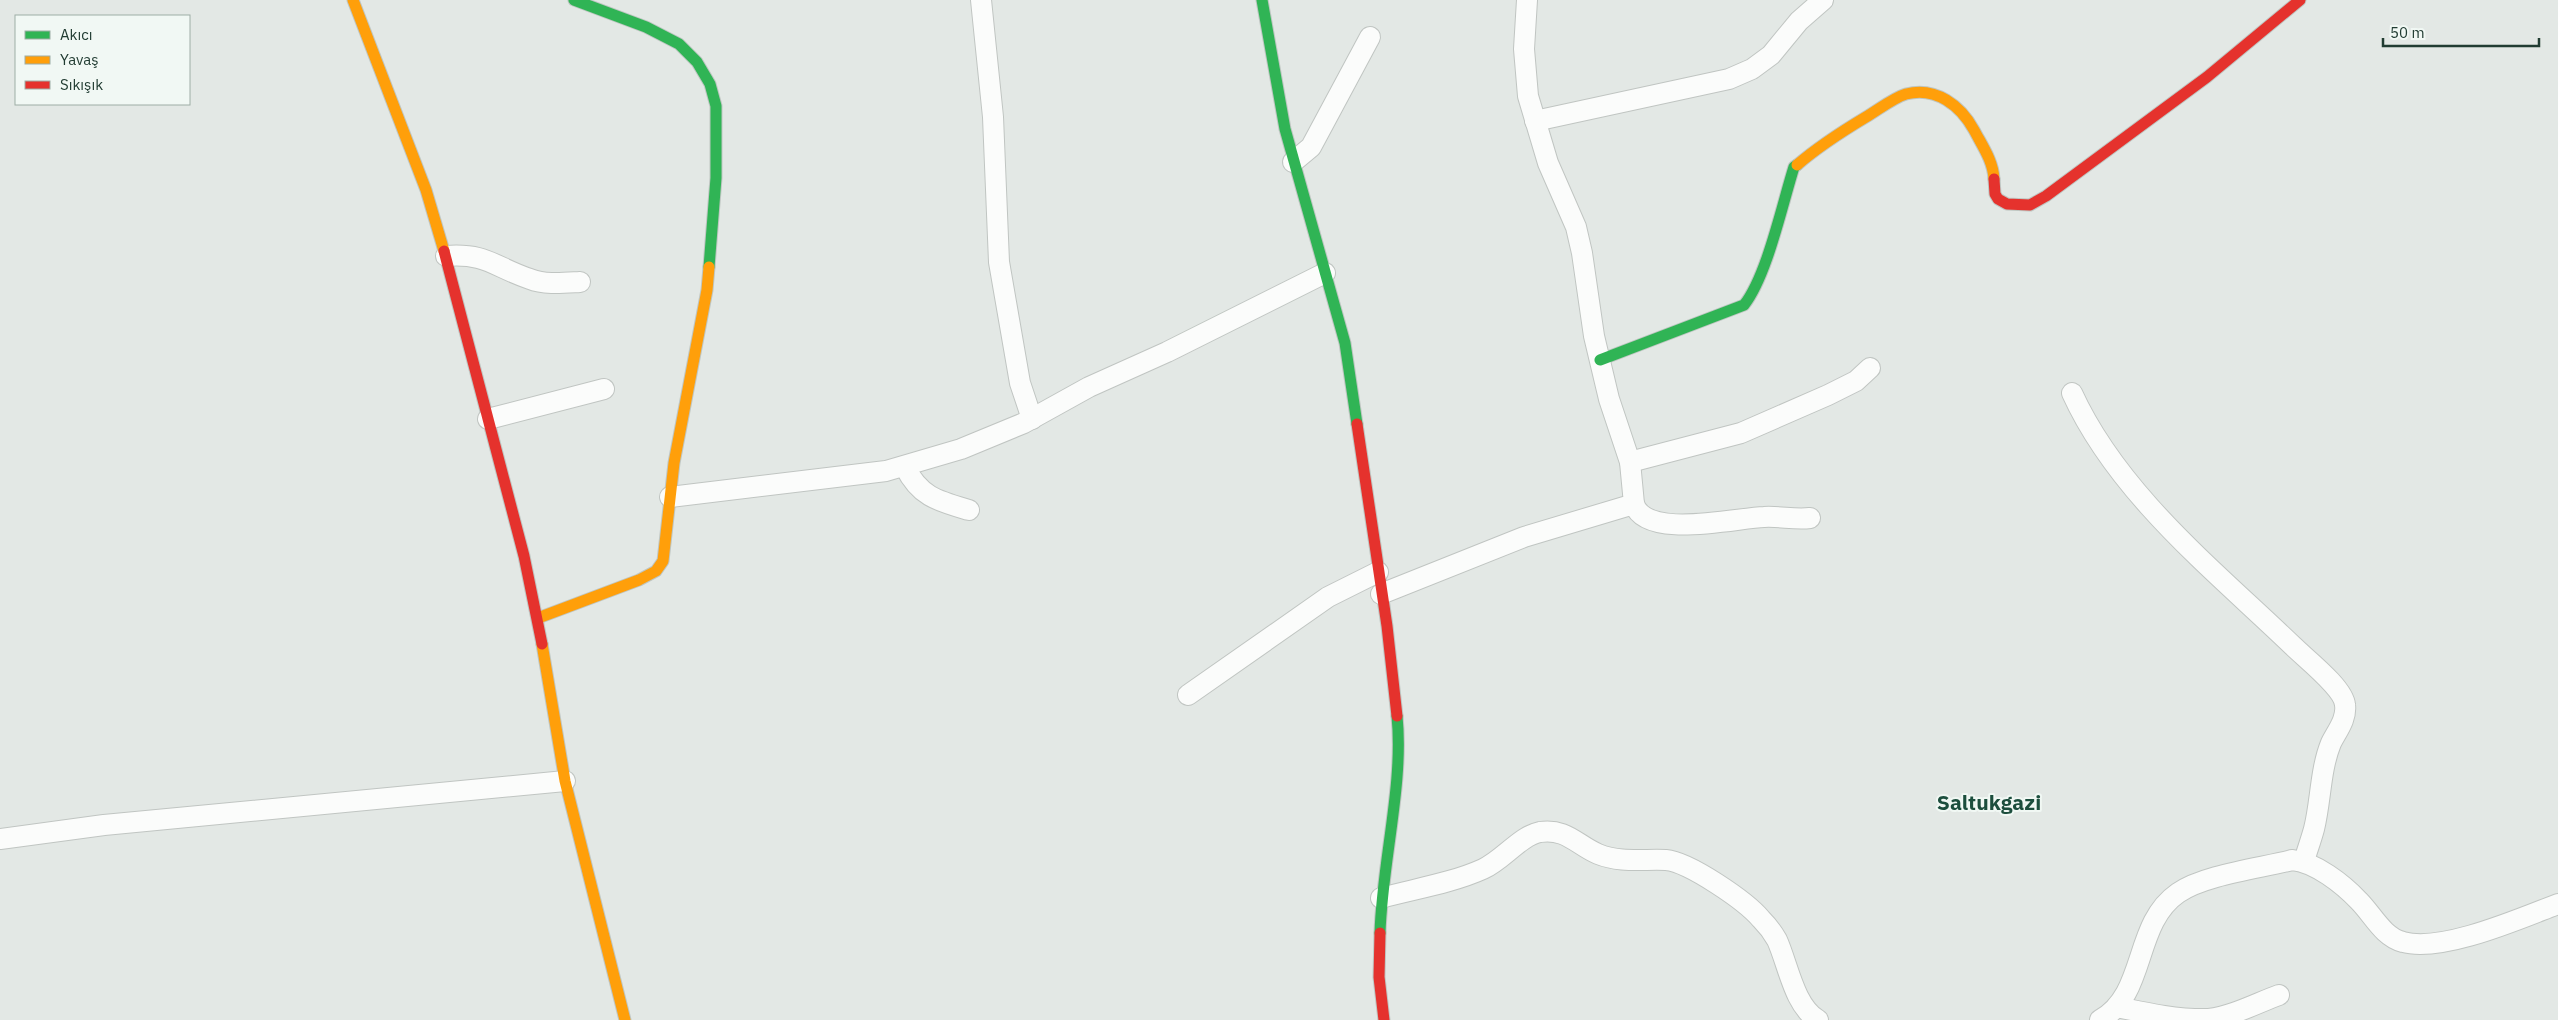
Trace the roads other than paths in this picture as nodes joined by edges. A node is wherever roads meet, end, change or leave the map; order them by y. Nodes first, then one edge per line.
1 (353, 0) edge
2 (574, 0) edge
3 (981, 0) edge
4 (1262, 0) edge
5 (1528, 0) edge
6 (1824, 0) edge
7 (2300, 0) edge
8 (1370, 37) dead end
9 (1535, 121) junction
10 (1293, 162) junction
11 (446, 256) junction
12 (1325, 273) junction
13 (580, 282) dead end
14 (1600, 360) junction
15 (1870, 368) dead end
16 (604, 389) dead end
17 (2072, 393) dead end
18 (488, 418) junction
19 (1032, 418) junction
20 (1630, 462) junction
21 (905, 467) junction
22 (670, 497) junction
23 (1634, 504) junction
24 (969, 510) dead end
25 (1810, 518) dead end
26 (1378, 572) junction
27 (1382, 594) junction
28 (538, 618) junction
29 (1188, 695) dead end
30 (565, 781) junction
31 (0, 839) edge
32 (2304, 861) junction
33 (1382, 898) junction
34 (2558, 904) edge
35 (2279, 994) dead end
36 (2117, 1007) junction
37 (2236, 1016) edge
38 (624, 1020) edge
39 (1384, 1020) edge
40 (1818, 1020) edge
41 (2100, 1020) edge

1 - 11 street
2 - 22 street
3 - 19 street
4 - 10 street
5 - 9 street
6 - 9 street
7 - 14 street
8 - 10 street
9 - 14 street
10 - 12 street
11 - 13 street
11 - 18 street
12 - 19 street
12 - 26 street
14 - 20 street
15 - 20 street
16 - 18 street
17 - 32 street
18 - 28 street
19 - 21 street
20 - 23 street
21 - 22 street
21 - 24 street
22 - 28 street
23 - 25 street
23 - 27 street
26 - 27 street
26 - 29 street
27 - 33 street
28 - 30 street
30 - 31 street
30 - 38 street
32 - 34 street
32 - 36 street
33 - 39 street
33 - 40 street
35 - 37 street
36 - 37 street
36 - 41 street

